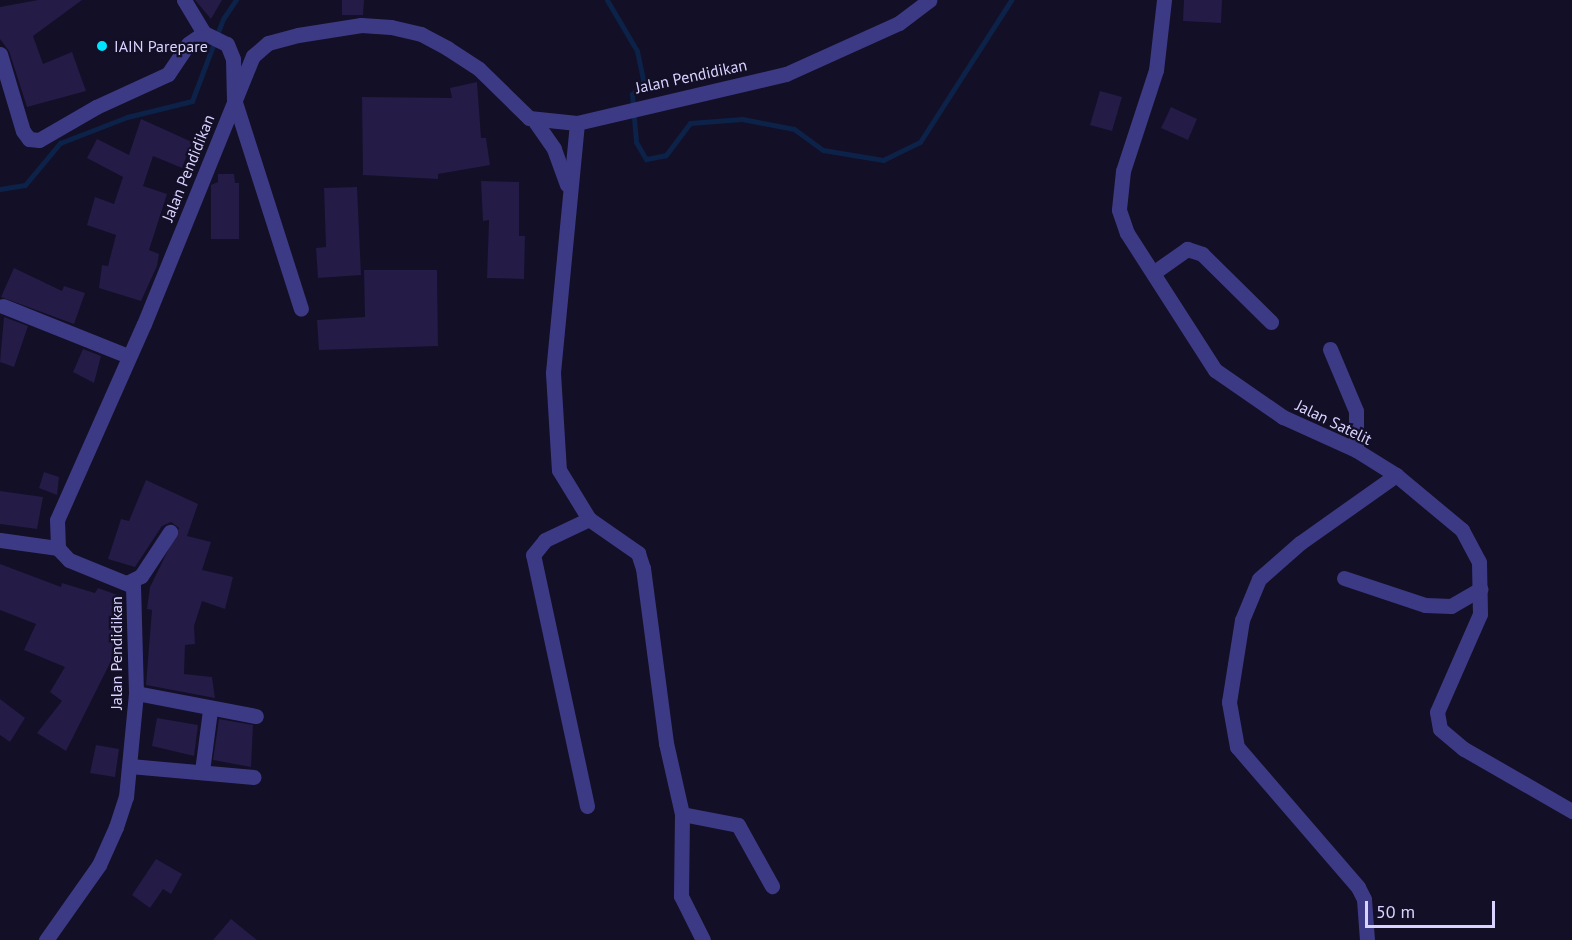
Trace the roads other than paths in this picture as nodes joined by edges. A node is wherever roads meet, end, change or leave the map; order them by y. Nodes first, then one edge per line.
1 (184, 0) edge
2 (929, 0) edge
3 (1164, 0) edge
4 (208, 35) junction
5 (0, 54) edge
6 (234, 99) junction
7 (534, 120) junction
8 (577, 123) junction
9 (568, 188) junction
10 (1153, 273) junction
11 (3, 306) dead end
12 (302, 309) dead end
13 (1271, 322) dead end
14 (1329, 349) dead end
15 (128, 356) junction
16 (1356, 450) junction
17 (1396, 476) junction
18 (590, 519) junction
19 (170, 532) dead end
20 (0, 540) edge
21 (58, 548) junction
22 (1344, 578) dead end
23 (129, 582) junction
24 (1481, 589) junction
25 (136, 693) junction
26 (210, 710) junction
27 (256, 716) dead end
28 (130, 766) junction
29 (202, 771) junction
30 (254, 777) dead end
31 (587, 806) dead end
32 (1572, 811) edge
33 (682, 814) junction
34 (772, 886) dead end
35 (46, 940) edge
36 (703, 940) edge
37 (1367, 940) edge

1 - 4 street
2 - 8 street, Jalan Pendidikan
3 - 10 street, Jalan Satelit
4 - 5 street
4 - 6 street
6 - 7 street, Jalan Pendidikan
6 - 12 street
6 - 15 street, Jalan Pendidikan
7 - 8 street, Jalan Pendidikan
7 - 9 street
8 - 9 street
9 - 18 street
10 - 13 street
10 - 16 street, Jalan Satelit
11 - 15 street
14 - 16 street
15 - 21 street, Jalan Pendidikan
16 - 17 street, Jalan Satelit
17 - 24 street, Jalan Satelit
17 - 37 street
18 - 31 street
18 - 33 street
19 - 23 street
20 - 21 street
21 - 23 street, Jalan Pendidikan
22 - 24 street
23 - 25 street, Jalan Pendidikan
24 - 32 street, Jalan Satelit
25 - 26 street
25 - 28 street, Jalan Pendidikan
26 - 27 street
26 - 29 street
28 - 29 street
28 - 35 street, Jalan Pendidikan
29 - 30 street
33 - 34 street
33 - 36 street

